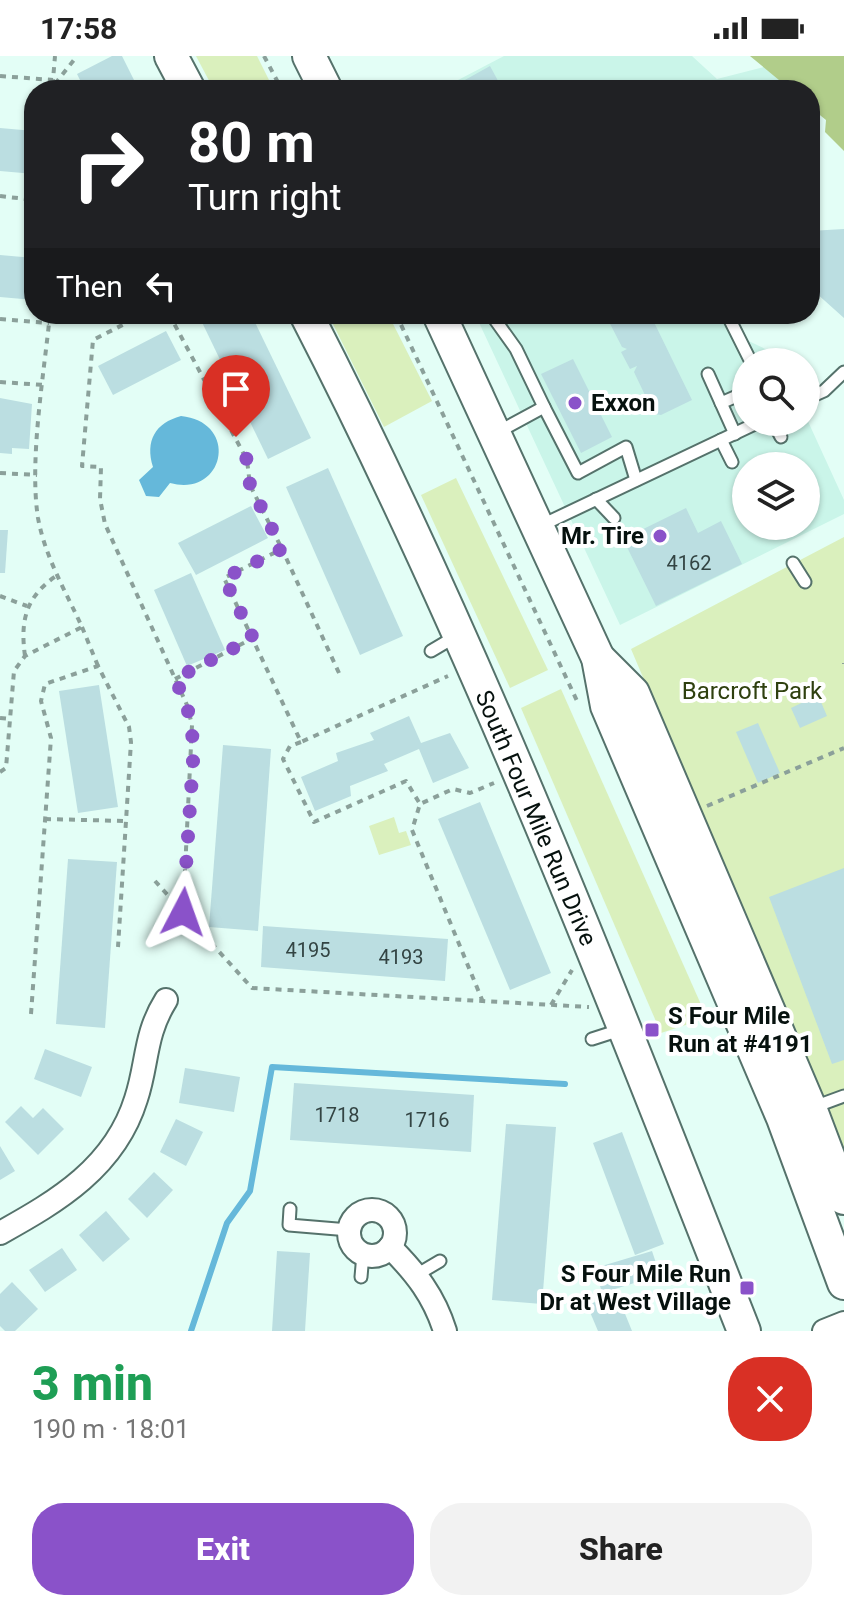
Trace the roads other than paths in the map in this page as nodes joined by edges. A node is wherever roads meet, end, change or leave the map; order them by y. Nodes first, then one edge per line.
1 (171, 56) edge
2 (309, 56) edge
3 (184, 80) edge
4 (321, 80) edge
5 (311, 324) edge
6 (446, 324) edge
7 (498, 324) edge
8 (732, 324) edge
9 (744, 348) edge
10 (844, 372) edge
11 (708, 374) dead end
12 (820, 393) edge
13 (732, 398) edge
14 (721, 403) junction
15 (544, 407) junction
16 (732, 427) edge
17 (496, 433) junction
18 (732, 435) edge
19 (721, 440) junction
20 (732, 462) dead end
21 (636, 480) junction
22 (596, 499) junction
23 (614, 518) dead end
24 (539, 526) junction
25 (793, 563) dead end
26 (805, 582) dead end
27 (458, 635) junction
28 (431, 651) dead end
29 (166, 1000) dead end
30 (625, 1028) junction
31 (592, 1039) dead end
32 (844, 1096) edge
33 (797, 1113) junction
34 (844, 1198) edge
35 (290, 1209) dead end
36 (349, 1230) junction
37 (0, 1233) edge
38 (390, 1247) junction
39 (363, 1254) junction
40 (440, 1261) dead end
41 (418, 1274) junction
42 (361, 1277) dead end
43 (844, 1283) edge
44 (844, 1323) edge
45 (445, 1331) edge
46 (744, 1331) edge
47 (824, 1331) edge

1 - 3 main road
2 - 4 main road
5 - 27 main road, South Four Mile Run Drive
6 - 17 main road
7 - 15 lane
8 - 9 lane
10 - 12 lane
11 - 14 lane
13 - 14 lane
14 - 16 lane
15 - 17 lane
15 - 21 lane
17 - 24 main road
18 - 19 lane
19 - 20 lane
19 - 21 lane
21 - 22 lane
22 - 23 lane
22 - 24 lane
24 - 33 main road
25 - 26 lane
27 - 28 lane
27 - 30 main road, South Four Mile Run Drive
29 - 37 street
30 - 31 lane
30 - 46 main road, South Four Mile Run Drive
32 - 33 lane
33 - 34 main road
33 - 43 main road
35 - 36 lane
36 - 38 street
36 - 39 street
38 - 39 street
38 - 41 street
39 - 42 lane
40 - 41 lane
41 - 45 street
44 - 47 street

